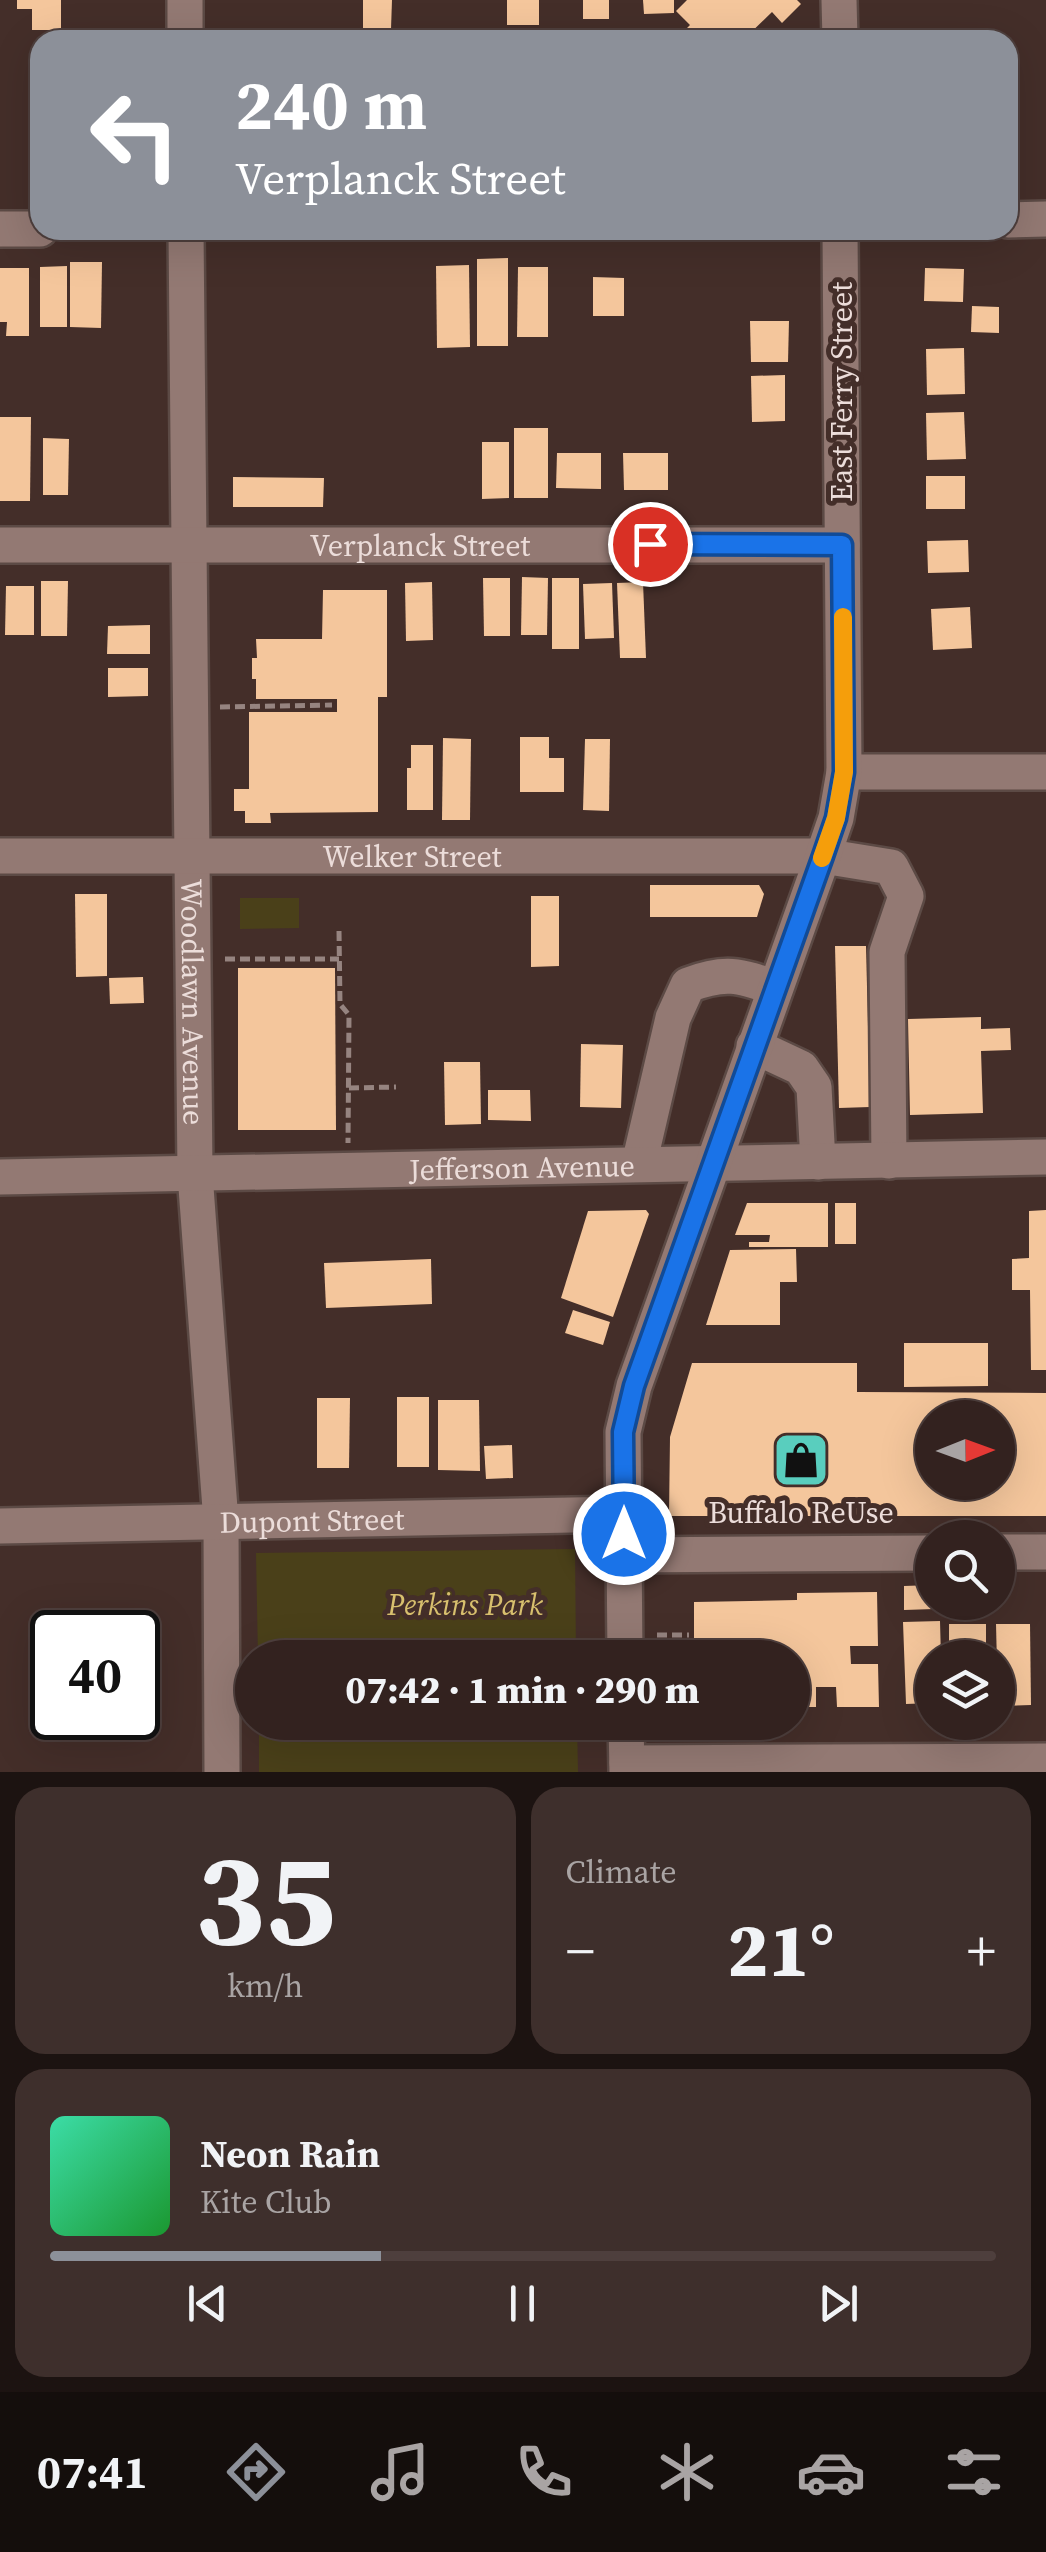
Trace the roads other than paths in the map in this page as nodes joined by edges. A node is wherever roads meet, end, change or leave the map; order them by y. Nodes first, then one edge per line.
1 (184, 0) edge
2 (840, 0) edge
3 (185, 30) edge
4 (840, 30) edge
5 (1018, 220) edge
6 (1046, 220) edge
7 (30, 228) edge
8 (0, 229) edge
9 (186, 240) edge
10 (840, 240) edge
11 (188, 544) junction
12 (0, 545) edge
13 (842, 545) junction
14 (844, 772) junction
15 (1046, 772) edge
16 (0, 856) edge
17 (190, 856) junction
18 (823, 856) junction
19 (775, 988) junction
20 (754, 1046) junction
21 (1046, 1157) edge
22 (889, 1161) junction
23 (818, 1162) junction
24 (713, 1163) junction
25 (638, 1164) junction
26 (195, 1174) junction
27 (0, 1177) edge
28 (623, 1514) junction
29 (221, 1522) junction
30 (0, 1526) edge
31 (1015, 1552) edge
32 (1046, 1552) edge
33 (915, 1553) edge
34 (624, 1555) junction
35 (625, 1640) edge
36 (626, 1740) edge
37 (1046, 1760) edge
38 (627, 1767) edge
39 (977, 1767) edge
40 (222, 1772) edge

1 - 3 street
2 - 4 street
5 - 6 street
7 - 8 street
9 - 11 street, Woodlawn Avenue
10 - 13 street, East Ferry Street
11 - 12 street, Verplanck Street
11 - 13 street, Verplanck Street
11 - 17 street, Woodlawn Avenue
13 - 14 street, East Ferry Street
14 - 15 street
14 - 18 street, East Ferry Street
16 - 17 street, Welker Street
17 - 18 street, Welker Street
17 - 26 street, Woodlawn Avenue
18 - 19 street, East Ferry Street
18 - 22 street, Welker Street
19 - 20 street, East Ferry Street
19 - 25 street
20 - 23 street
20 - 24 street, East Ferry Street
21 - 22 street, Jefferson Avenue
22 - 23 street, Jefferson Avenue
23 - 24 street, Jefferson Avenue
24 - 25 street, Jefferson Avenue
24 - 28 street, East Ferry Street
25 - 26 street, Jefferson Avenue
26 - 27 street, Jefferson Avenue
26 - 29 street, Woodlawn Avenue
28 - 29 street, Dupont Street
28 - 34 street, East Ferry Street
29 - 30 street, Dupont Street
29 - 40 street, Woodlawn Avenue
31 - 32 street
33 - 34 street
34 - 35 street, East Ferry Street
36 - 38 street
37 - 39 street
38 - 39 street

